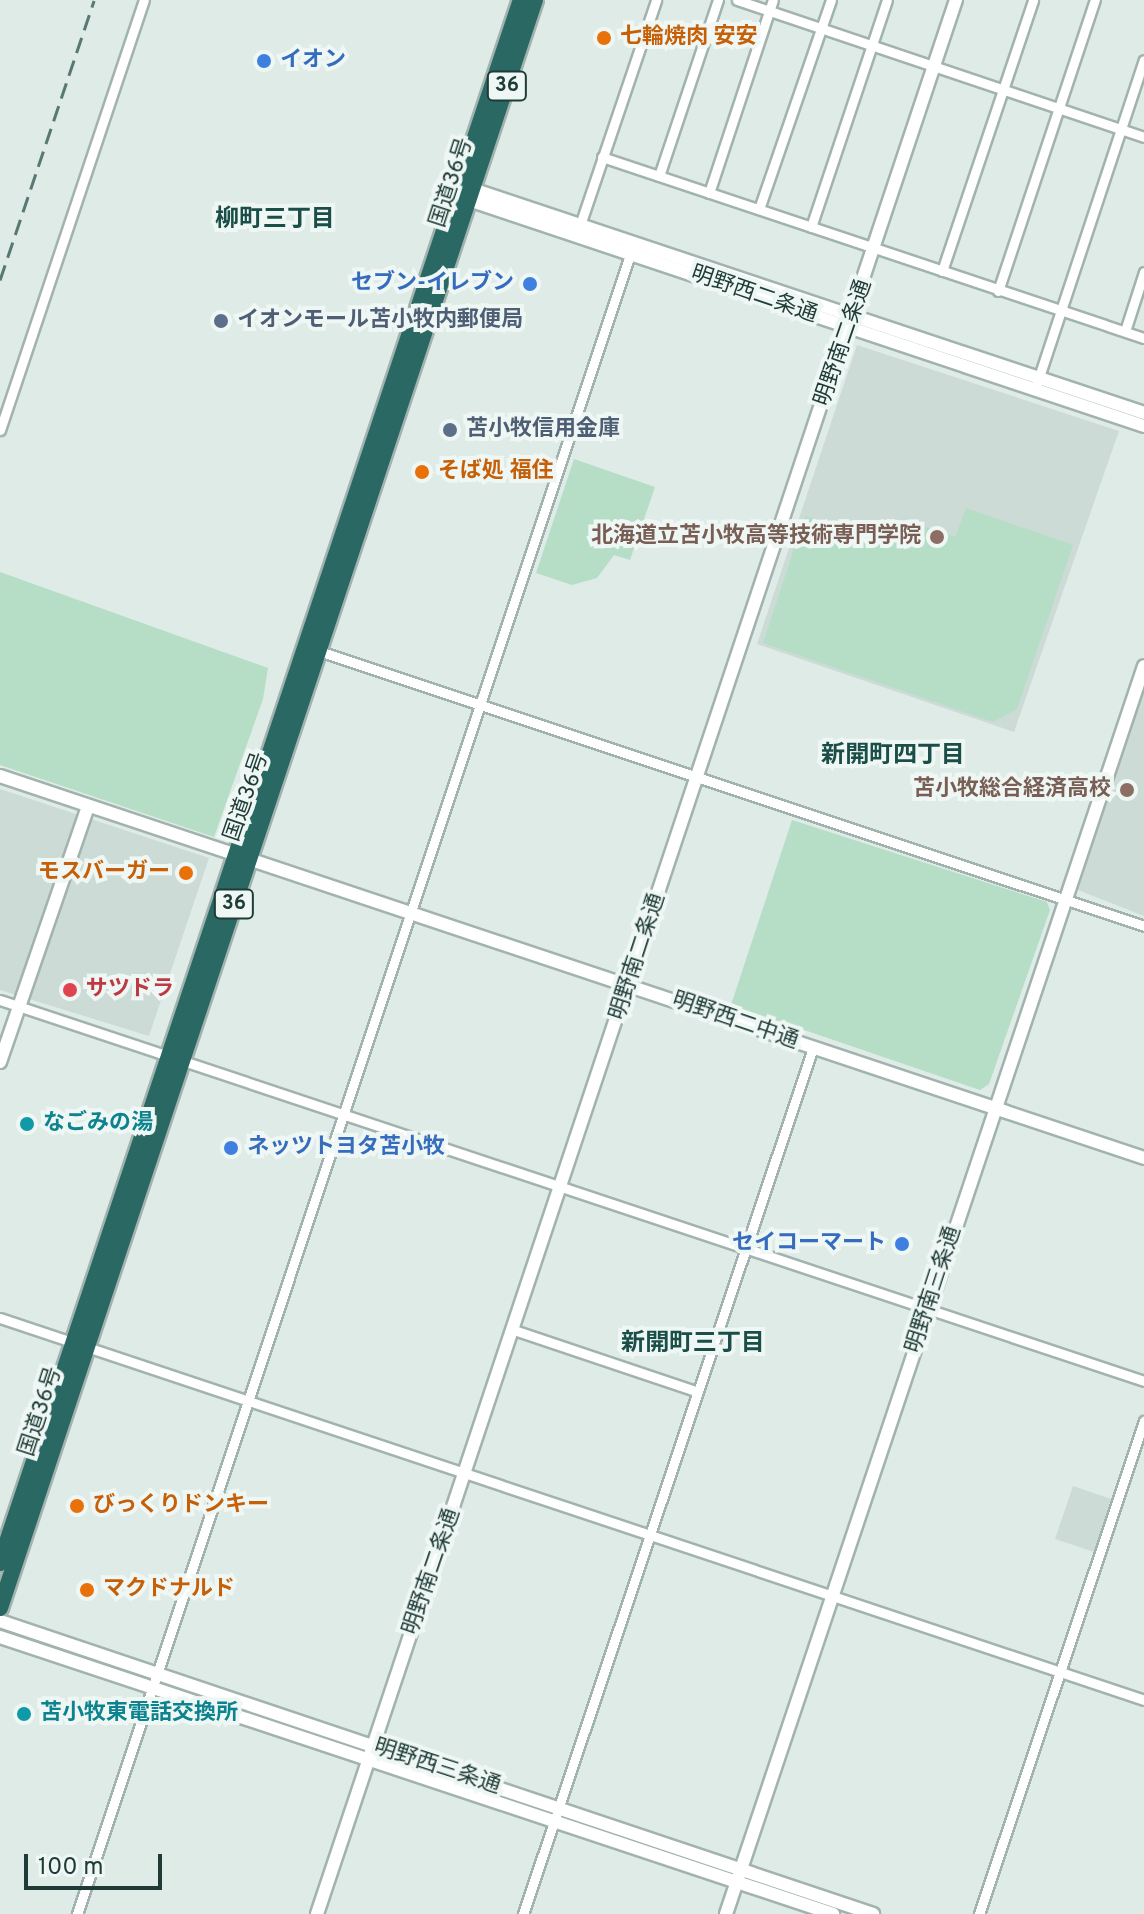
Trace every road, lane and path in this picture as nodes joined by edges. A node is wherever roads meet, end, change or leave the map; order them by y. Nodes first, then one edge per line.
1 (144, 0) edge
2 (521, 0) edge
3 (535, 0) edge
4 (656, 0) edge
5 (718, 0) edge
6 (737, 0) edge
7 (773, 0) edge
8 (831, 0) edge
9 (887, 0) edge
10 (956, 0) edge
11 (1033, 0) edge
12 (1095, 0) edge
13 (770, 12) junction
14 (821, 29) junction
15 (871, 46) junction
16 (1144, 60) edge
17 (935, 67) junction
18 (1002, 89) junction
19 (1058, 108) junction
20 (1121, 129) junction
21 (1144, 137) edge
22 (602, 157) junction
23 (659, 176) junction
24 (464, 192) junction
25 (709, 193) junction
26 (759, 209) junction
27 (811, 227) junction
28 (579, 230) junction
29 (632, 248) junction
30 (876, 249) junction
31 (942, 271) junction
32 (1144, 272) edge
33 (998, 291) junction
34 (1061, 311) junction
35 (852, 321) junction
36 (1125, 331) junction
37 (1144, 338) edge
38 (1037, 383) junction
39 (1144, 413) edge
40 (1144, 426) edge
41 (0, 430) edge
42 (313, 648) junction
43 (1144, 666) edge
44 (481, 704) junction
45 (0, 776) edge
46 (697, 777) junction
47 (88, 806) junction
48 (242, 858) junction
49 (1064, 900) junction
50 (412, 912) junction
51 (1144, 926) edge
52 (629, 986) junction
53 (0, 1000) edge
54 (18, 1006) junction
55 (813, 1048) junction
56 (176, 1058) junction
57 (0, 1062) edge
58 (995, 1109) junction
59 (345, 1114) junction
60 (1144, 1158) edge
61 (560, 1186) junction
62 (746, 1248) junction
63 (928, 1308) junction
64 (0, 1318) edge
65 (511, 1329) junction
66 (80, 1344) junction
67 (1144, 1381) edge
68 (698, 1392) junction
69 (246, 1403) junction
70 (1144, 1421) edge
71 (464, 1475) junction
72 (649, 1535) junction
73 (0, 1563) edge
74 (832, 1596) junction
75 (0, 1608) edge
76 (0, 1621) edge
77 (0, 1637) edge
78 (1062, 1672) junction
79 (157, 1673) junction
80 (153, 1687) junction
81 (1144, 1700) edge
82 (373, 1746) junction
83 (369, 1760) junction
84 (556, 1814) junction
85 (739, 1876) junction
86 (77, 1914) edge
87 (317, 1914) edge
88 (523, 1914) edge
89 (726, 1914) edge
90 (833, 1914) edge
91 (873, 1914) edge
92 (979, 1914) edge

1 - 41 street
2 - 24 highway, 国道36号 / 36
3 - 24 highway, 国道36号 / 36
4 - 22 street
5 - 23 street
6 - 13 street
7 - 13 street
8 - 14 street
9 - 15 street
10 - 17 street, 明野南二条通
11 - 18 street
12 - 19 street
13 - 14 street
13 - 25 street
14 - 15 street
14 - 26 street
15 - 17 street
15 - 27 street
16 - 20 street
17 - 18 street
17 - 30 street, 明野南二条通
18 - 19 street
18 - 31 street
19 - 20 street
19 - 33 street
20 - 21 street
20 - 34 street
22 - 23 street
22 - 28 street
23 - 25 street
24 - 28 street, 明野西二条通
24 - 42 highway, 国道36号 / 36
25 - 26 street
26 - 27 street
27 - 30 street
28 - 29 street, 明野西二条通
29 - 35 street, 明野西二条通
29 - 44 street
30 - 31 street
30 - 35 street, 明野南二条通
31 - 33 street
32 - 36 street
33 - 34 street
34 - 36 street
34 - 38 street
35 - 38 street, 明野西二条通
35 - 46 street, 明野南二条通
36 - 37 street
38 - 39 street, 明野西二条通
38 - 40 street, 明野西二条通
42 - 44 street
42 - 48 highway, 国道36号 / 36
43 - 49 street, 明野南三条通
44 - 46 street
44 - 50 street
45 - 47 street, 明野西二中通
46 - 49 street
46 - 52 street, 明野南二条通
47 - 48 street, 明野西二中通
47 - 54 street
48 - 50 street, 明野西二中通
48 - 56 highway, 国道36号 / 36
49 - 51 street
49 - 58 street, 明野南三条通
50 - 52 street, 明野西二中通
50 - 59 street
52 - 55 street, 明野西二中通
52 - 61 street, 明野南二条通
53 - 54 street
54 - 56 street
54 - 57 street
55 - 58 street, 明野西二中通
55 - 62 street
56 - 59 street
56 - 66 highway, 国道36号 / 36
58 - 60 street, 明野西二中通
58 - 63 street, 明野南三条通
59 - 61 street
59 - 69 street
61 - 62 street
61 - 65 street, 明野南二条通
62 - 63 street
62 - 68 street
63 - 67 street
63 - 74 street, 明野南三条通
64 - 66 street
65 - 68 street
65 - 71 street, 明野南二条通
66 - 69 street
66 - 73 highway, 国道36号 / 36
66 - 75 highway, 国道36号 / 36
68 - 72 street
69 - 71 street
69 - 79 street
70 - 78 street
71 - 72 street
71 - 82 street, 明野南二条通
72 - 74 street
72 - 84 street
74 - 78 street
74 - 85 street, 明野南三条通
76 - 79 street, 明野西三条通
77 - 80 street, 明野西三条通
78 - 81 street
78 - 92 street
79 - 80 street
79 - 82 street, 明野西三条通
80 - 83 street, 明野西三条通
80 - 86 street
82 - 83 street, 明野南二条通
82 - 84 street, 明野西三条通
83 - 84 street, 明野西三条通
83 - 87 street, 明野南二条通
84 - 85 street, 明野西三条通
84 - 88 street
85 - 89 street, 明野南三条通
85 - 90 street, 明野西三条通
85 - 91 street, 明野西三条通

